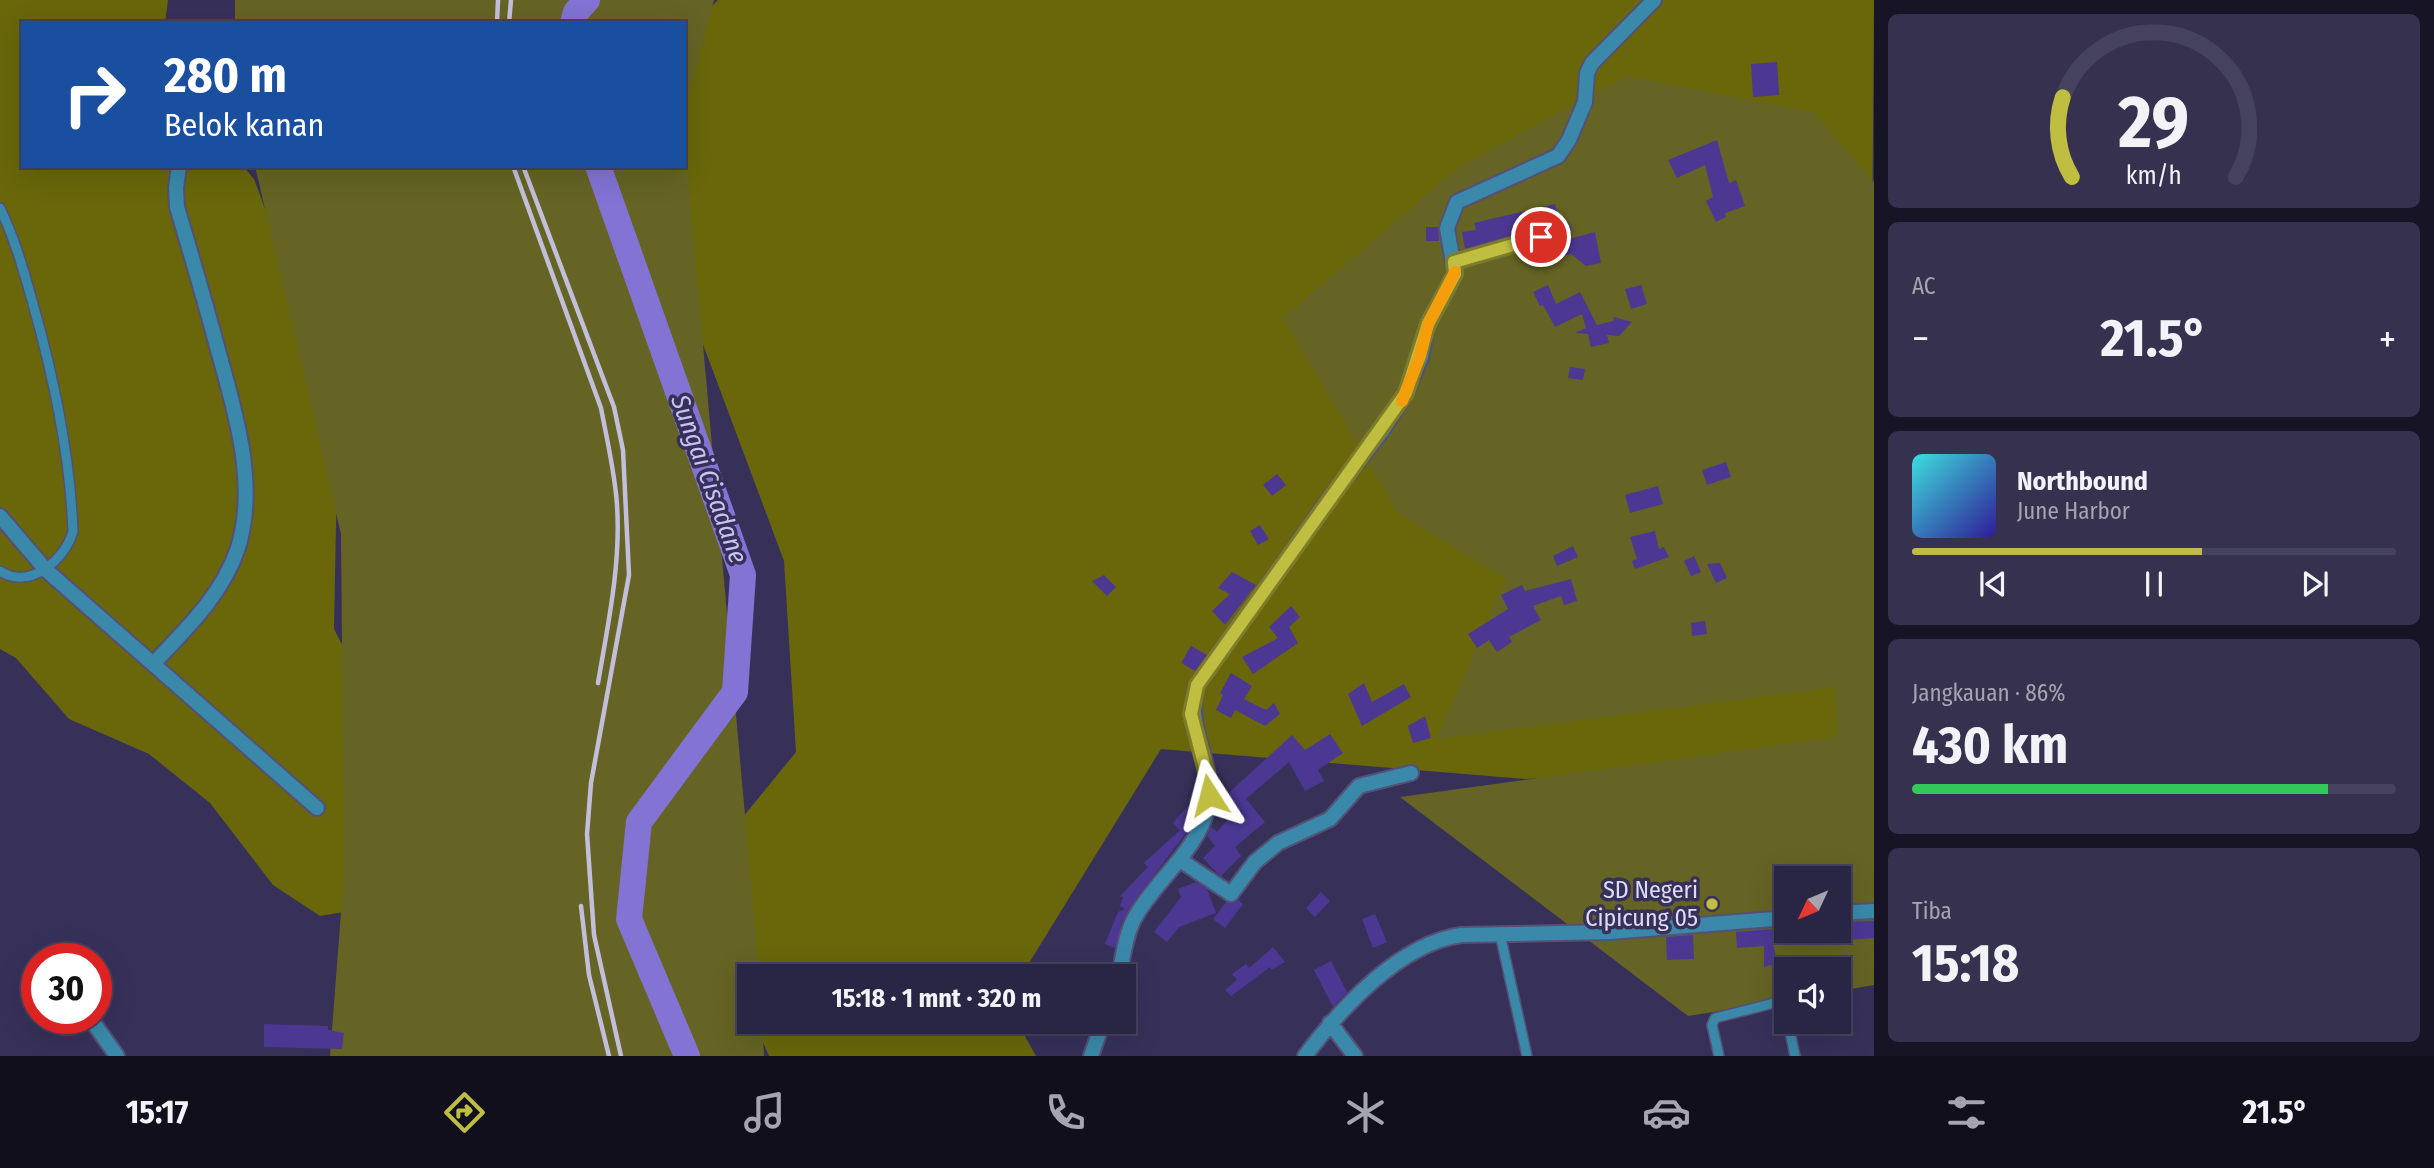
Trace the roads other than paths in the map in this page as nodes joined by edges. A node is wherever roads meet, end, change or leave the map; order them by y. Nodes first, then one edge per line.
1 (1654, 0) edge
2 (179, 168) edge
3 (0, 208) edge
4 (1563, 230) dead end
5 (1454, 262) junction
6 (0, 516) edge
7 (46, 570) junction
8 (0, 571) edge
9 (154, 663) junction
10 (1411, 773) dead end
11 (317, 808) dead end
12 (1180, 860) junction
13 (1874, 911) edge
14 (1852, 913) edge
15 (1774, 919) edge
16 (1500, 934) junction
17 (1122, 964) edge
18 (1774, 1003) edge
19 (1330, 1023) junction
20 (101, 1034) edge
21 (1099, 1034) edge
22 (1102, 1034) edge
23 (1790, 1034) edge
24 (117, 1056) edge
25 (1091, 1056) edge
26 (1103, 1056) edge
27 (1305, 1056) edge
28 (1355, 1056) edge
29 (1527, 1056) edge
30 (1719, 1056) edge
31 (1796, 1056) edge

1 - 5 street
2 - 9 street
3 - 7 lane
4 - 5 street
5 - 12 street
6 - 7 street
7 - 8 lane
7 - 9 street
9 - 11 street
10 - 12 street
12 - 17 street
13 - 14 street
15 - 16 street
16 - 19 street
16 - 29 lane
18 - 30 lane
19 - 27 street
19 - 28 street
20 - 24 street
21 - 25 street
22 - 26 street
23 - 31 lane

